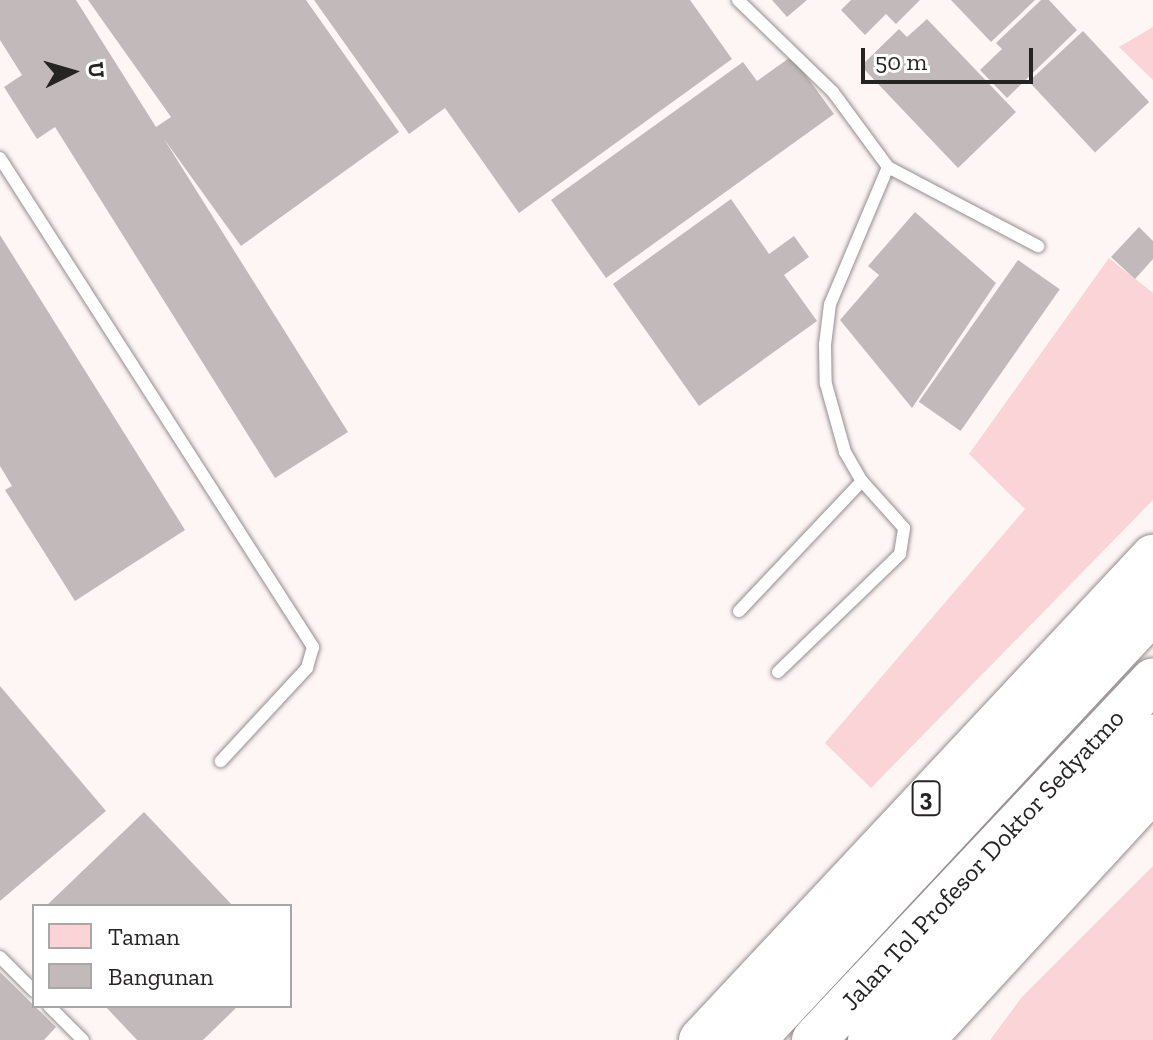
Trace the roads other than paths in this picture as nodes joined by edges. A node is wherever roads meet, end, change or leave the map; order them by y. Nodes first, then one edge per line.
1 (738, 0) edge
2 (0, 158) edge
3 (888, 167) junction
4 (1038, 246) dead end
5 (862, 481) junction
6 (1153, 557) edge
7 (739, 611) dead end
8 (1153, 611) edge
9 (778, 672) dead end
10 (1153, 680) edge
11 (1153, 737) edge
12 (221, 761) dead end
13 (1153, 789) edge
14 (0, 957) edge
15 (32, 989) edge
16 (51, 1008) edge
17 (76, 1038) edge
18 (701, 1040) edge
19 (753, 1040) edge
20 (814, 1040) edge
21 (870, 1040) edge
22 (922, 1040) edge

1 - 3 lane
2 - 12 lane
3 - 4 lane
3 - 5 lane
5 - 7 lane
5 - 9 lane
6 - 18 highway, 3
8 - 19 highway, Jalan Tol Profesor Doktor Sedyatmo / 3
10 - 20 highway, Jalan Tol Profesor Doktor Sedyatmo
11 - 21 highway, Jalan Tol Profesor Doktor Sedyatmo
13 - 22 highway
14 - 15 lane
16 - 17 lane

